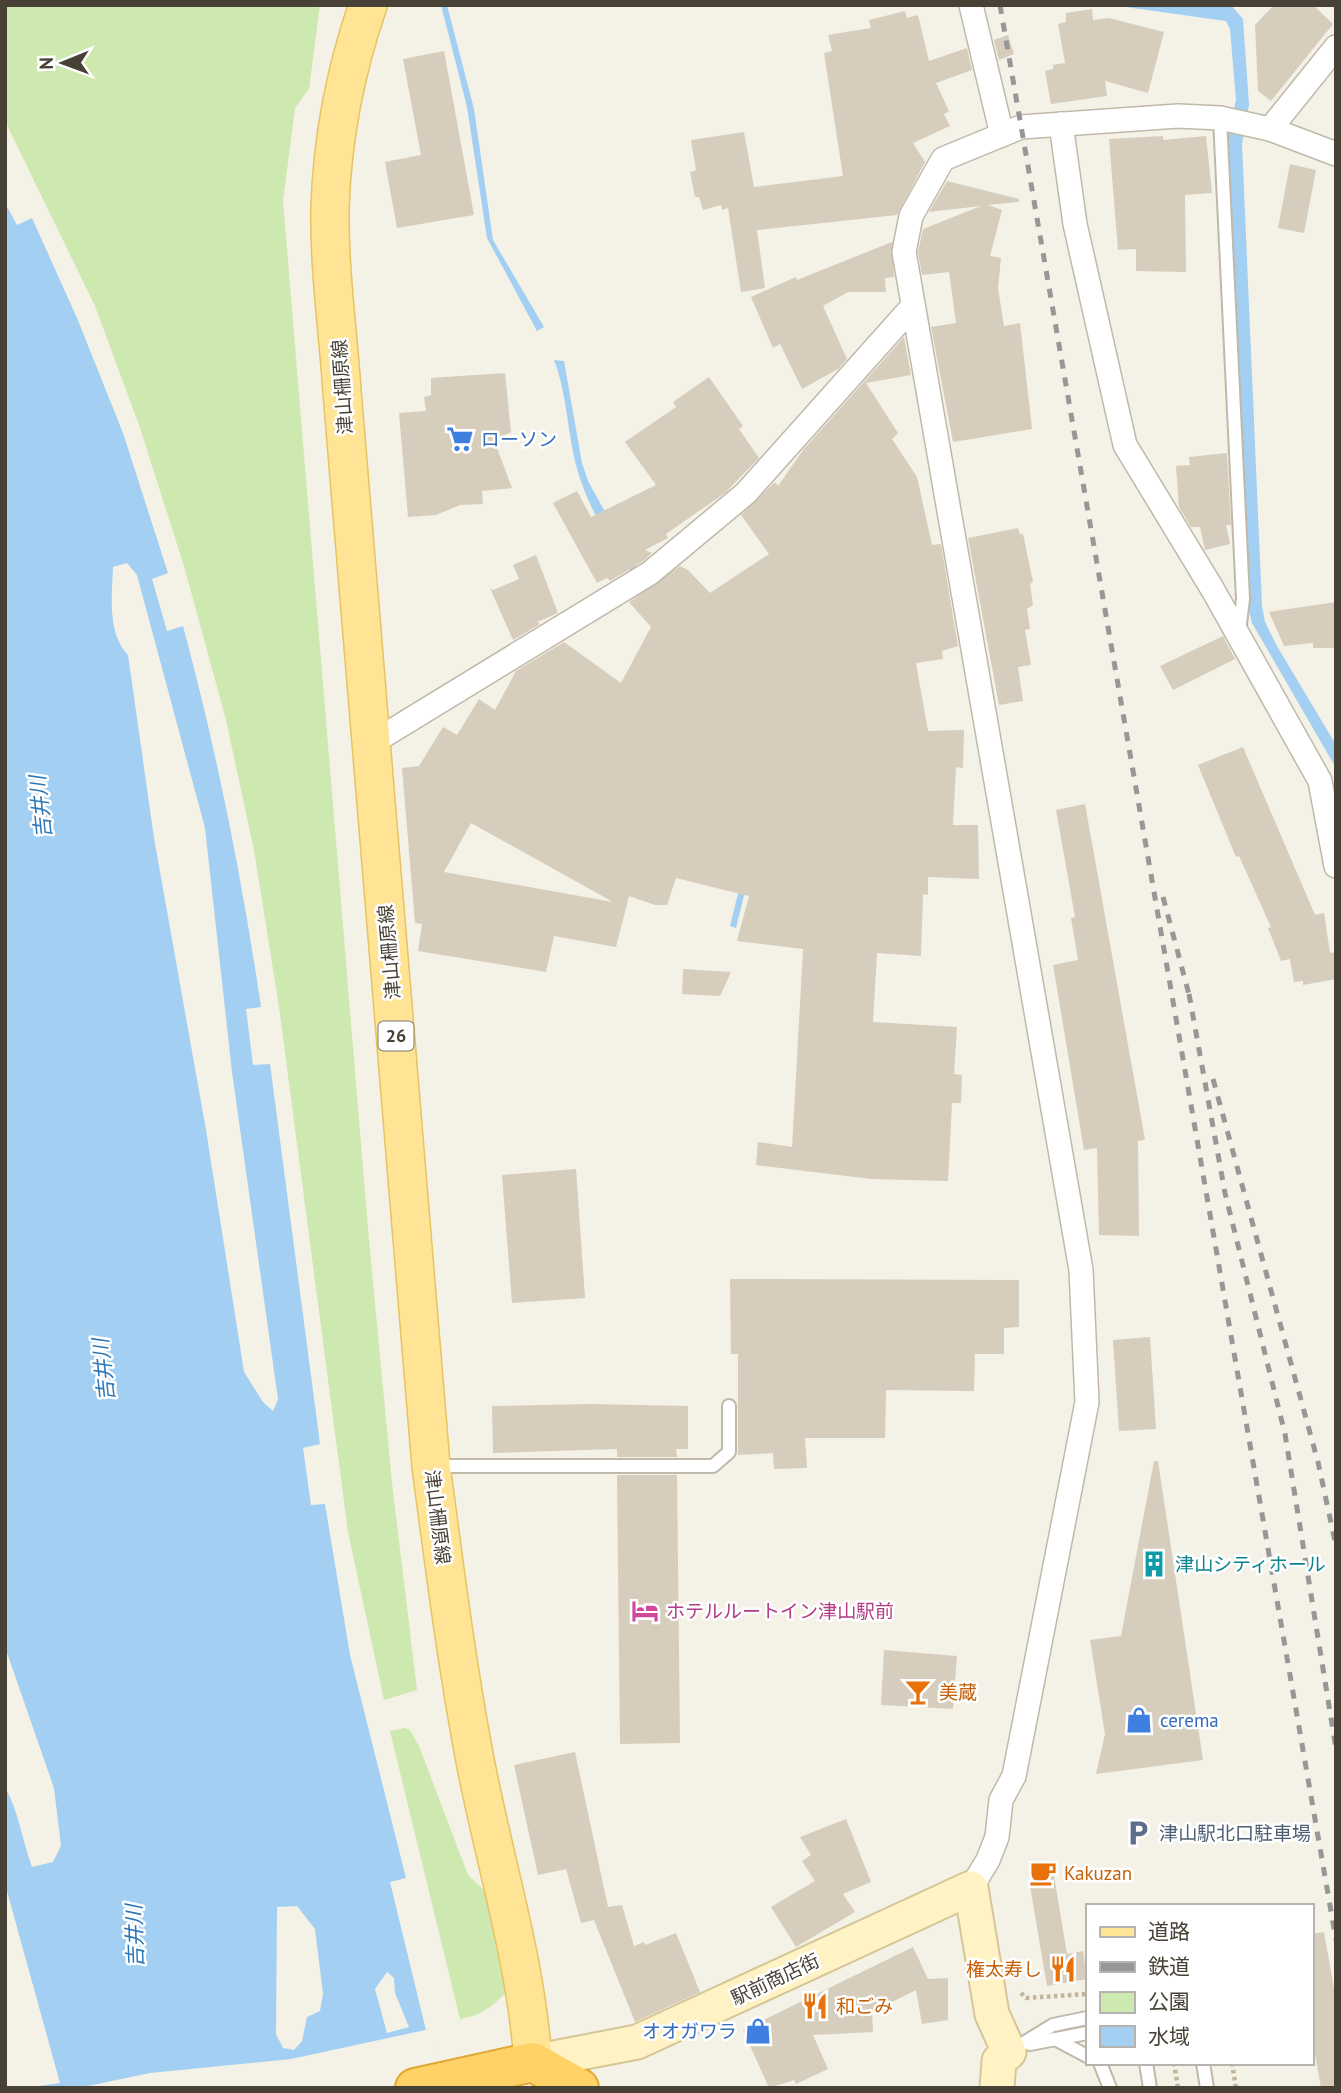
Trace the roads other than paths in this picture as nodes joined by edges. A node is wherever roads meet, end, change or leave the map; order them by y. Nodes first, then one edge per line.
1 (368, 5) edge
2 (971, 5) edge
3 (1336, 47) edge
4 (1220, 118) junction
5 (1060, 124) junction
6 (1270, 129) junction
7 (1002, 135) junction
8 (1336, 154) edge
9 (913, 306) junction
10 (1239, 635) junction
11 (372, 743) junction
12 (1336, 866) edge
13 (729, 1406) dead end
14 (431, 1466) junction
15 (971, 1888) junction
16 (1086, 2018) edge
17 (1086, 2033) edge
18 (1055, 2039) junction
19 (1016, 2049) junction
20 (1086, 2055) edge
21 (1101, 2065) edge
22 (1146, 2065) edge
23 (1203, 2065) edge
24 (529, 2071) edge
25 (415, 2088) edge
26 (579, 2088) edge
27 (997, 2088) edge
28 (1110, 2088) edge
29 (1150, 2088) edge
30 (1207, 2088) edge

1 - 11 main road, 津山柵原線 / 26
2 - 7 street
3 - 6 street
4 - 5 street
4 - 6 street
4 - 10 lane
5 - 7 street
5 - 10 street
6 - 8 street
7 - 9 street
9 - 11 street
9 - 15 street
10 - 12 street
11 - 14 main road, 津山柵原線 / 26
13 - 14 lane
14 - 24 main road, 津山柵原線 / 26
15 - 19 street
15 - 24 street, 駅前商店街
16 - 19 lane
17 - 18 lane
18 - 19 lane
18 - 20 lane
19 - 27 street
21 - 28 lane
22 - 29 lane
23 - 30 lane
24 - 25 highway
24 - 26 highway

